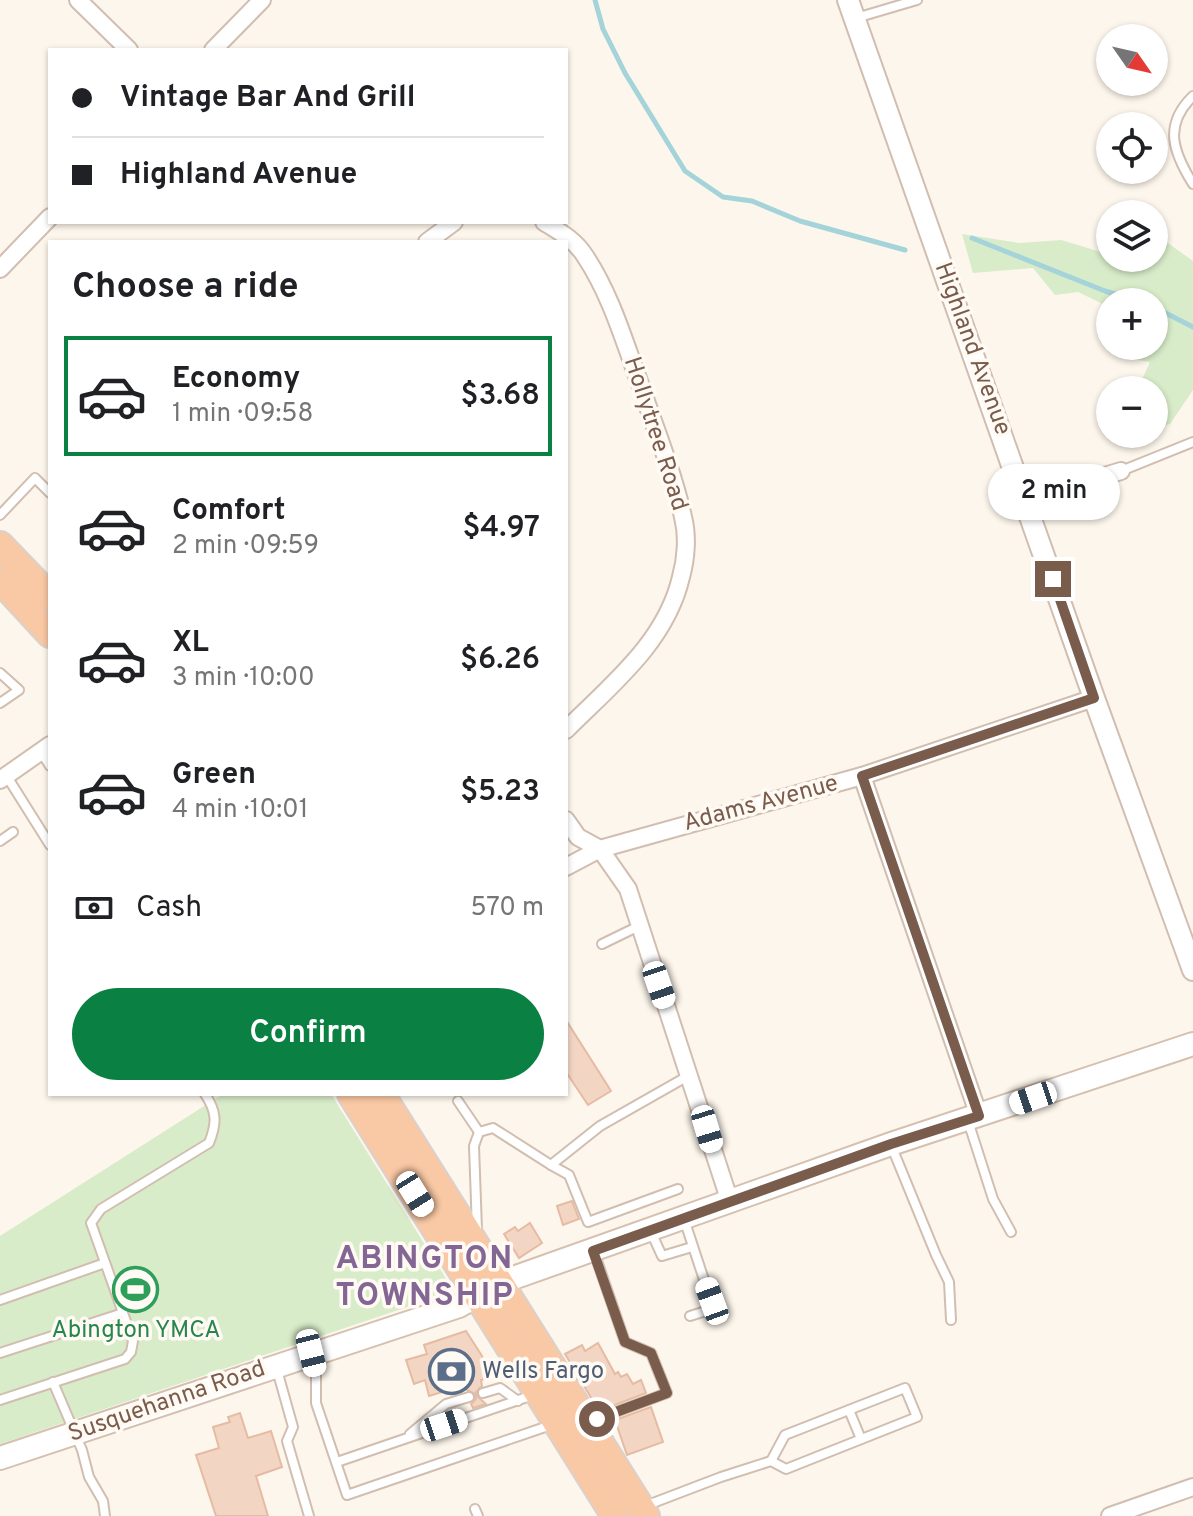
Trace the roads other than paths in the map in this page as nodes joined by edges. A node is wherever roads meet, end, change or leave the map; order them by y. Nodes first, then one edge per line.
1 (78, 0) edge
2 (262, 0) edge
3 (917, 0) edge
4 (851, 9) edge
5 (127, 48) edge
6 (215, 48) edge
7 (1193, 96) edge
8 (1193, 184) edge
9 (48, 219) edge
10 (451, 224) edge
11 (547, 224) edge
12 (430, 240) edge
13 (0, 269) edge
14 (1193, 442) edge
15 (1121, 471) joint
16 (48, 491) edge
17 (1025, 500) junction
18 (0, 515) edge
19 (0, 545) edge
20 (0, 580) edge
21 (48, 592) edge
22 (10, 602) edge
23 (48, 632) edge
24 (0, 673) edge
25 (1094, 698) junction
26 (0, 703) edge
27 (568, 728) edge
28 (47, 755) edge
29 (862, 776) junction
30 (3, 778) edge
31 (568, 823) edge
32 (13, 832) dead end
33 (0, 841) edge
34 (48, 842) edge
35 (600, 849) junction
36 (568, 866) edge
37 (639, 926) junction
38 (602, 944) dead end
39 (1193, 970) edge
40 (1193, 1044) edge
41 (690, 1075) junction
42 (206, 1096) edge
43 (352, 1096) edge
44 (382, 1096) edge
45 (458, 1101) dead end
46 (974, 1118) junction
47 (479, 1132) junction
48 (891, 1144) junction
49 (551, 1165) junction
50 (678, 1189) dead end
51 (730, 1202) junction
52 (684, 1218) junction
53 (651, 1230) junction
54 (1011, 1232) dead end
55 (692, 1247) junction
56 (479, 1250) junction
57 (593, 1251) junction
58 (105, 1263) junction
59 (489, 1288) junction
60 (0, 1300) edge
61 (123, 1313) junction
62 (690, 1316) dead end
63 (951, 1320) dead end
64 (0, 1353) edge
65 (311, 1353) junction
66 (275, 1365) junction
67 (53, 1382) junction
68 (483, 1393) dead end
69 (469, 1397) dead end
70 (528, 1397) junction
71 (0, 1400) edge
72 (849, 1410) junction
73 (587, 1422) junction
74 (557, 1423) junction
75 (74, 1433) junction
76 (403, 1439) junction
77 (861, 1439) junction
78 (0, 1458) edge
79 (771, 1461) junction
80 (337, 1462) junction
81 (1193, 1487) edge
82 (643, 1512) edge
83 (105, 1516) edge
84 (309, 1516) edge
85 (615, 1516) edge
86 (1110, 1516) edge

1 - 5 street
2 - 6 street
3 - 4 lane
4 - 17 street, Highland Avenue
7 - 8 lane
9 - 13 street
10 - 12 street
11 - 27 street, Hollytree Road
14 - 15 lane
15 - 17 street
16 - 18 lane
17 - 25 street, Highland Avenue
19 - 21 highway
20 - 22 highway
22 - 23 highway
24 - 26 lane
25 - 29 street, Adams Avenue
25 - 39 street, Highland Avenue
28 - 30 street
29 - 35 street, Adams Avenue
29 - 46 street
30 - 34 lane
31 - 35 street
32 - 33 lane
35 - 36 street, Adams Avenue
35 - 37 street
37 - 38 lane
37 - 41 street
40 - 46 main road, Susquehanna Road
41 - 49 lane
41 - 51 street
42 - 58 lane
43 - 59 highway
44 - 56 highway
45 - 47 lane
46 - 48 main road, Susquehanna Road
46 - 54 lane
47 - 49 lane
47 - 56 lane
48 - 51 main road, Susquehanna Road
48 - 63 lane
49 - 50 lane
51 - 52 main road, Susquehanna Road
52 - 53 main road, Susquehanna Road
52 - 55 lane
53 - 55 lane
53 - 57 main road, Susquehanna Road
55 - 62 lane
56 - 59 highway
57 - 59 main road, Susquehanna Road
57 - 73 lane
58 - 60 lane
58 - 61 lane
59 - 65 main road, Susquehanna Road
59 - 70 highway
59 - 73 highway
61 - 64 lane
61 - 67 lane
65 - 66 main road, Susquehanna Road
65 - 80 lane
66 - 75 main road, Susquehanna Road
66 - 84 lane
67 - 71 lane
67 - 75 lane
68 - 70 lane
69 - 76 lane
70 - 74 highway
70 - 76 lane
72 - 77 lane
72 - 77 lane
72 - 79 lane
73 - 82 highway
74 - 80 lane
74 - 85 highway
75 - 78 main road, Susquehanna Road
75 - 83 lane
76 - 80 lane
77 - 79 lane
79 - 82 lane
81 - 86 street

